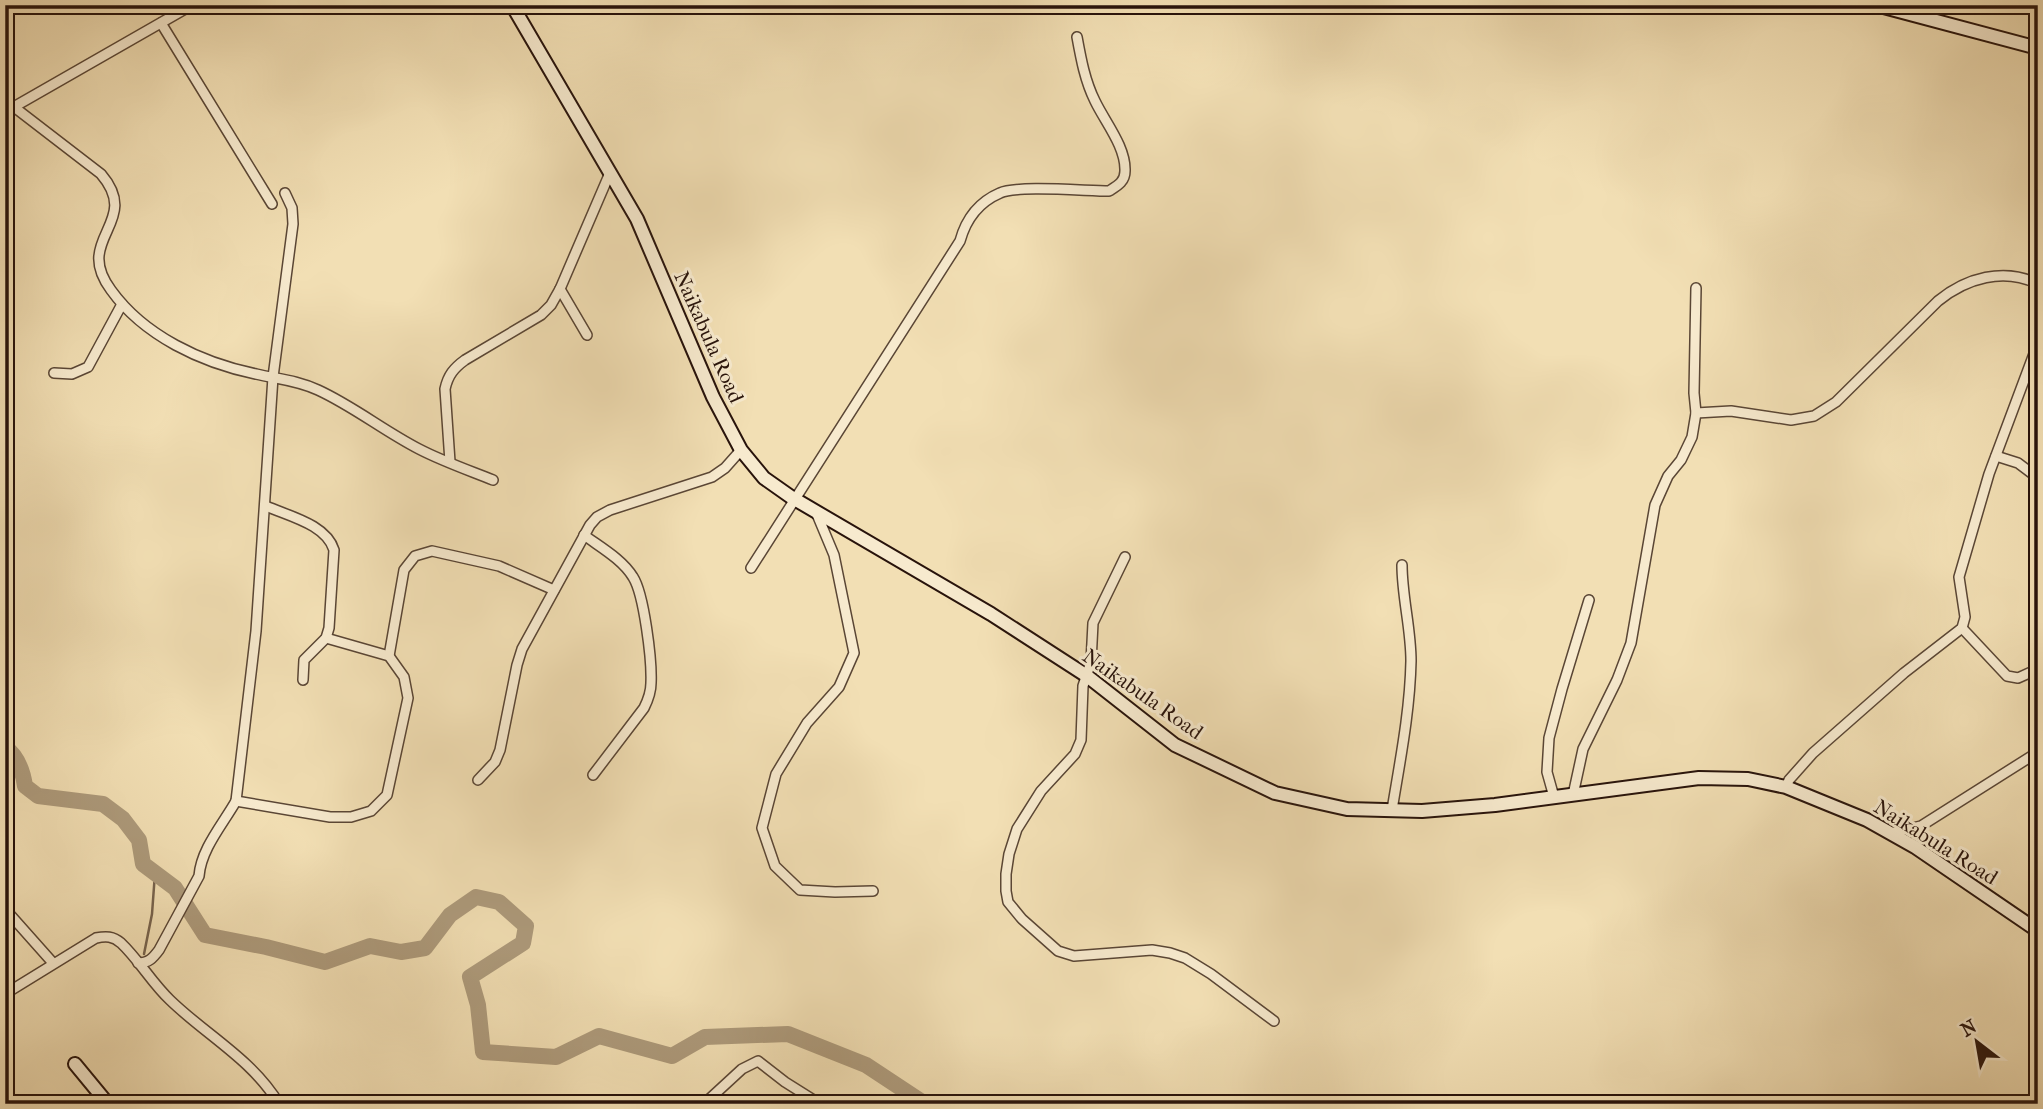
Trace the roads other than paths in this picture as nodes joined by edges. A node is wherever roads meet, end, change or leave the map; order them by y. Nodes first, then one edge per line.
1 (192, 5) edge
2 (512, 5) edge
3 (1876, 5) edge
4 (161, 23) junction
5 (1077, 37) dead end
6 (2038, 48) edge
7 (10, 110) edge
8 (609, 174) junction
9 (285, 193) dead end
10 (272, 204) dead end
11 (2038, 284) edge
12 (1696, 288) dead end
13 (560, 289) junction
14 (122, 304) junction
15 (587, 335) dead end
16 (2038, 343) edge
17 (54, 373) dead end
18 (273, 377) junction
19 (1696, 413) junction
20 (741, 450) junction
21 (1996, 456) junction
22 (450, 462) junction
23 (2038, 478) edge
24 (492, 480) dead end
25 (794, 499) junction
26 (266, 506) junction
27 (815, 511) junction
28 (584, 534) junction
29 (1125, 557) dead end
30 (1402, 565) dead end
31 (751, 568) dead end
32 (554, 590) junction
33 (1589, 600) dead end
34 (1962, 628) junction
35 (326, 638) junction
36 (389, 656) junction
37 (2038, 668) edge
38 (1087, 676) junction
39 (303, 680) dead end
40 (2038, 752) edge
41 (593, 775) dead end
42 (478, 780) dead end
43 (1786, 787) junction
44 (1573, 795) junction
45 (1554, 797) junction
46 (236, 801) junction
47 (1392, 810) junction
48 (1891, 833) junction
49 (873, 891) dead end
50 (5, 909) edge
51 (2038, 931) edge
52 (53, 963) junction
53 (138, 963) junction
54 (5, 994) edge
55 (1274, 1021) dead end
56 (75, 1063) dead end
57 (108, 1104) edge
58 (279, 1104) edge
59 (704, 1104) edge
60 (820, 1104) edge

1 - 4 street
2 - 8 street, Naikabula Road
3 - 6 street
4 - 7 street
4 - 10 street
5 - 25 street
7 - 14 street
8 - 13 street
8 - 20 street, Naikabula Road
9 - 18 street
11 - 19 street
12 - 19 street
13 - 15 street
13 - 22 street
14 - 17 street
14 - 18 street
16 - 21 street
18 - 22 street
18 - 26 street
19 - 44 street
20 - 25 street, Naikabula Road
20 - 28 street
21 - 23 street
21 - 34 street
22 - 24 street
25 - 27 street, Naikabula Road
25 - 31 street
26 - 35 street
26 - 46 street
27 - 38 street, Naikabula Road
27 - 49 street
28 - 32 street
28 - 41 street
29 - 38 street
30 - 47 street
32 - 36 street
32 - 42 street
33 - 45 street
34 - 37 street
34 - 43 street
35 - 36 street
35 - 39 street
36 - 46 street
38 - 47 street, Naikabula Road
38 - 55 street
40 - 48 street
43 - 44 street, Naikabula Road
43 - 48 street, Naikabula Road
44 - 45 street, Naikabula Road
45 - 47 street, Naikabula Road
46 - 53 street
48 - 51 street, Naikabula Road
50 - 52 street
52 - 53 street
52 - 54 street
53 - 58 street
56 - 57 street
59 - 60 street

